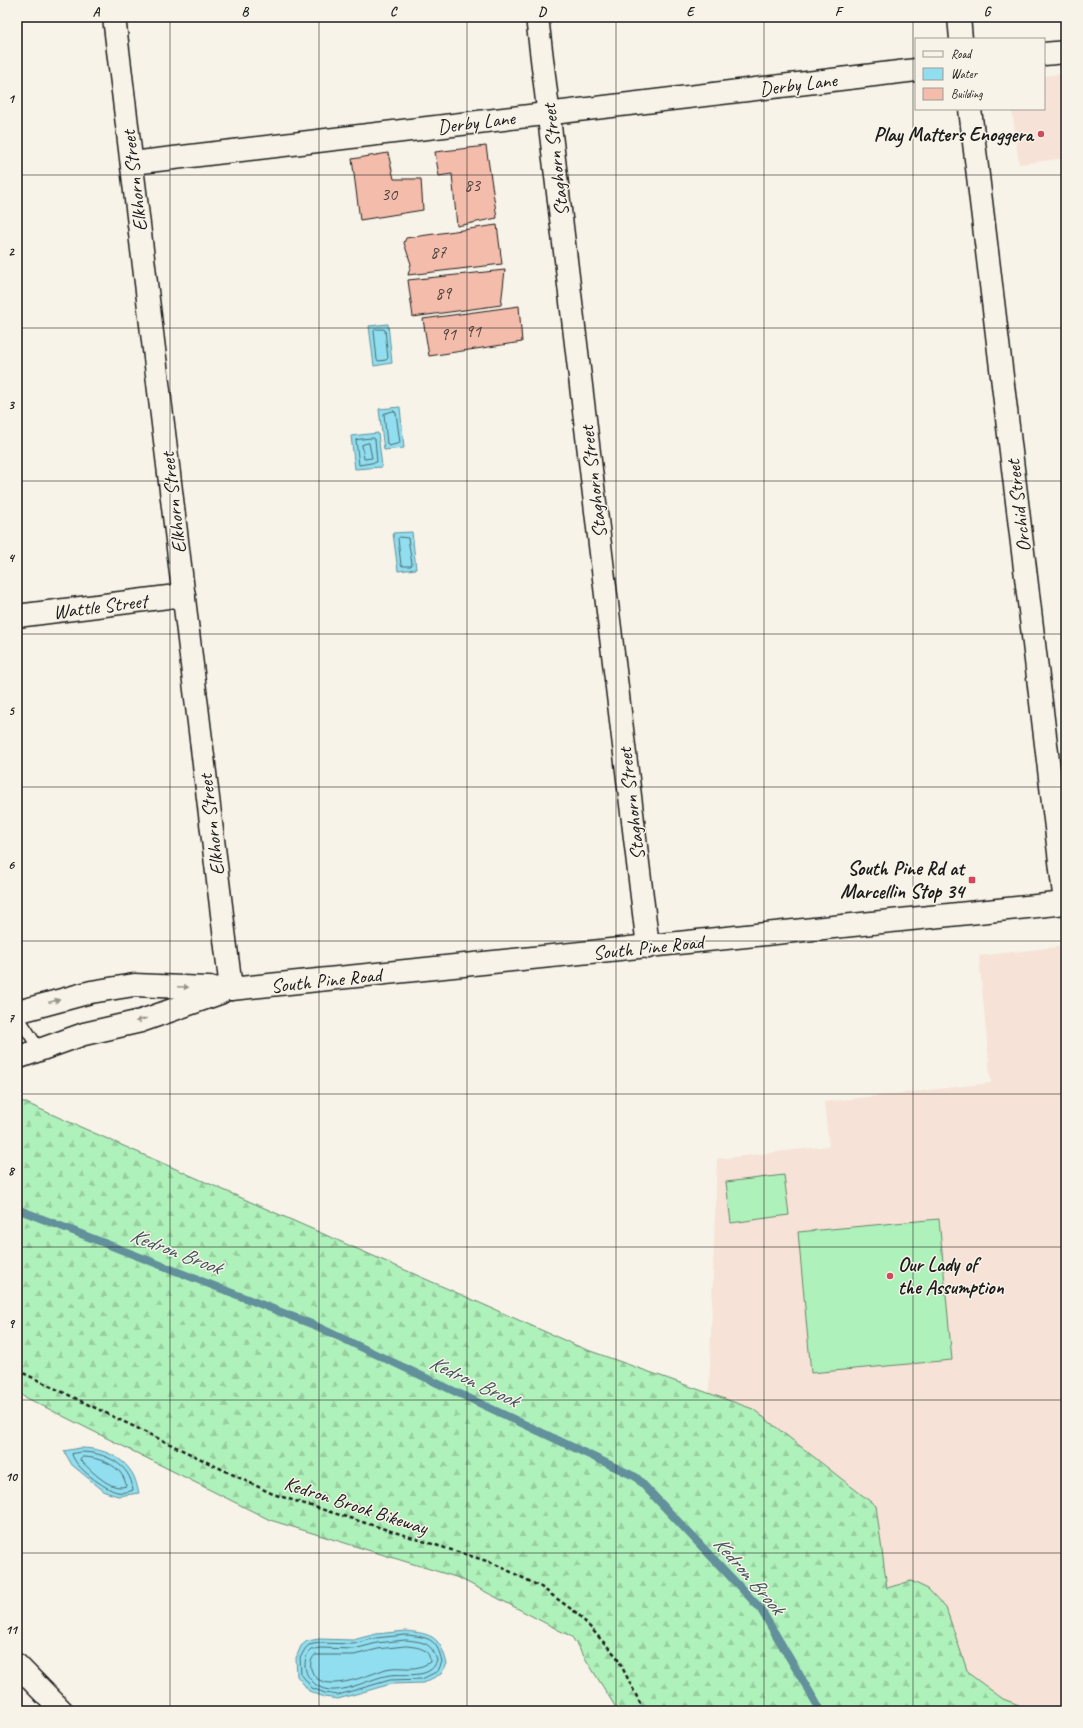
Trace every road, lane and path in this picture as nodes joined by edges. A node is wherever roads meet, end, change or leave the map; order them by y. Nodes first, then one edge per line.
1 (114, 17) edge
2 (537, 17) edge
3 (959, 17) edge
4 (961, 38) edge
5 (1066, 52) edge
6 (1045, 54) edge
7 (915, 70) edge
8 (970, 110) edge
9 (549, 113) junction
10 (132, 163) junction
11 (184, 595) junction
12 (17, 616) edge
13 (1065, 903) edge
14 (648, 947) junction
15 (231, 989) junction
16 (17, 1014) edge
17 (39, 1049) junction
18 (17, 1058) edge
19 (17, 1370) edge
20 (17, 1665) edge
21 (62, 1711) edge
22 (644, 1711) edge

1 - 10 main road, Elkhorn Street
2 - 9 main road, Staghorn Street
3 - 4 main road
5 - 6 main road
7 - 9 main road, Derby Lane
8 - 13 main road, Orchid Street
9 - 10 main road, Derby Lane
9 - 14 main road, Staghorn Street
10 - 11 main road, Elkhorn Street
11 - 12 main road, Wattle Street
11 - 15 main road, Elkhorn Street
13 - 14 main road, South Pine Road
14 - 15 main road, South Pine Road
16 -> 15 main road, South Pine Road
15 -> 17 main road, South Pine Road
16 - 17 lane, South Pine Road
17 - 18 main road, South Pine Road
19 - 22 path, Kedron Brook Bikeway
20 - 21 main road

